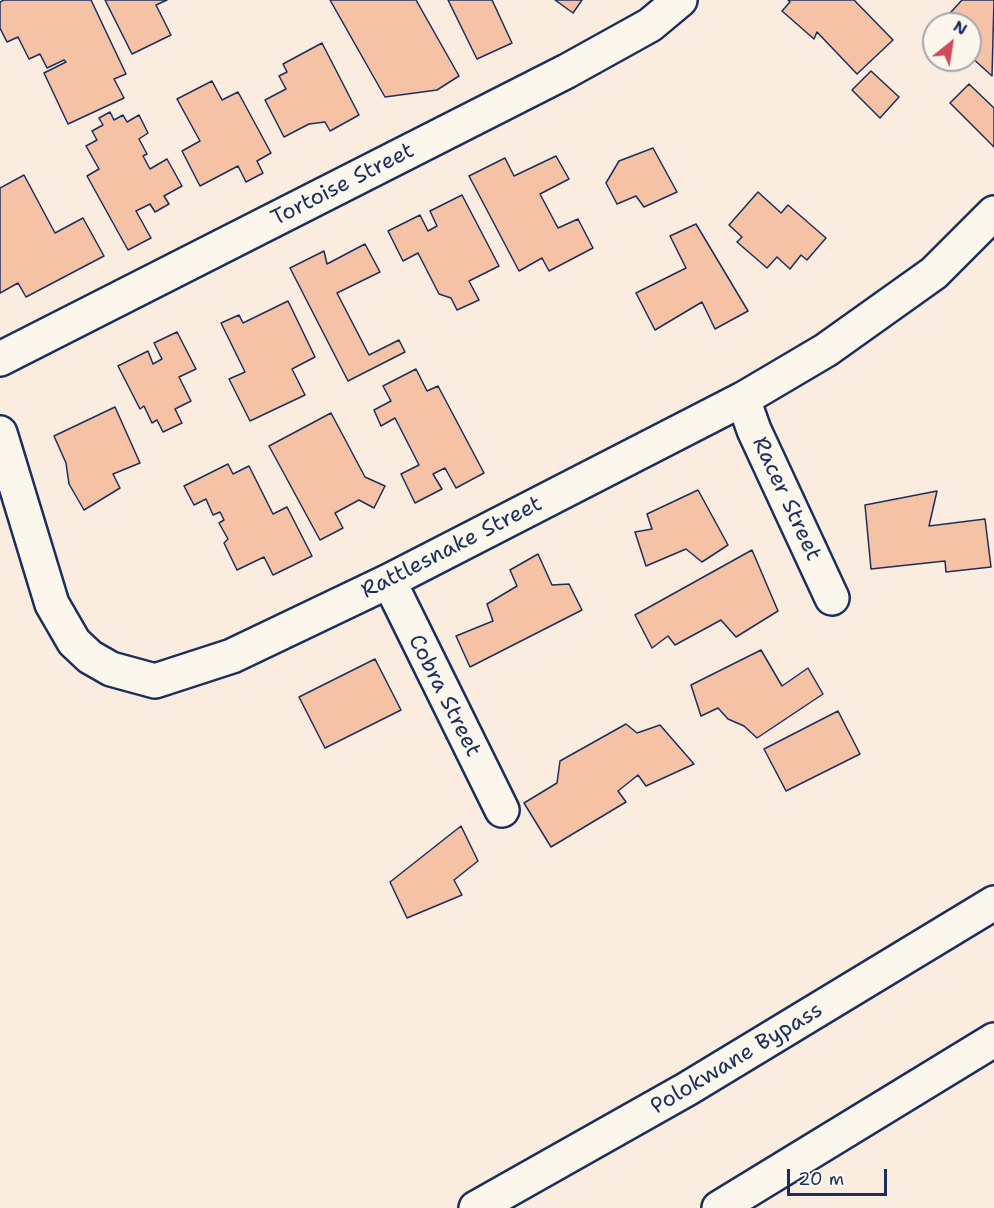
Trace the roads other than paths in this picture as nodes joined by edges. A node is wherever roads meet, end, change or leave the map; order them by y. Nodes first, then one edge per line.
1 (680, 0) edge
2 (994, 213) edge
3 (0, 359) edge
4 (743, 399) junction
5 (0, 434) edge
6 (389, 581) junction
7 (832, 598) dead end
8 (502, 810) dead end
9 (994, 903) edge
10 (994, 1040) edge
11 (476, 1208) edge
12 (719, 1208) edge

1 - 3 main road, Tortoise Street
2 - 4 main road, Rattlesnake Street
4 - 6 main road, Rattlesnake Street
4 - 7 main road, Racer Street
5 - 6 main road, Rattlesnake Street
6 - 8 main road, Cobra Street
9 - 11 main road, Polokwane Bypass
10 - 12 main road

